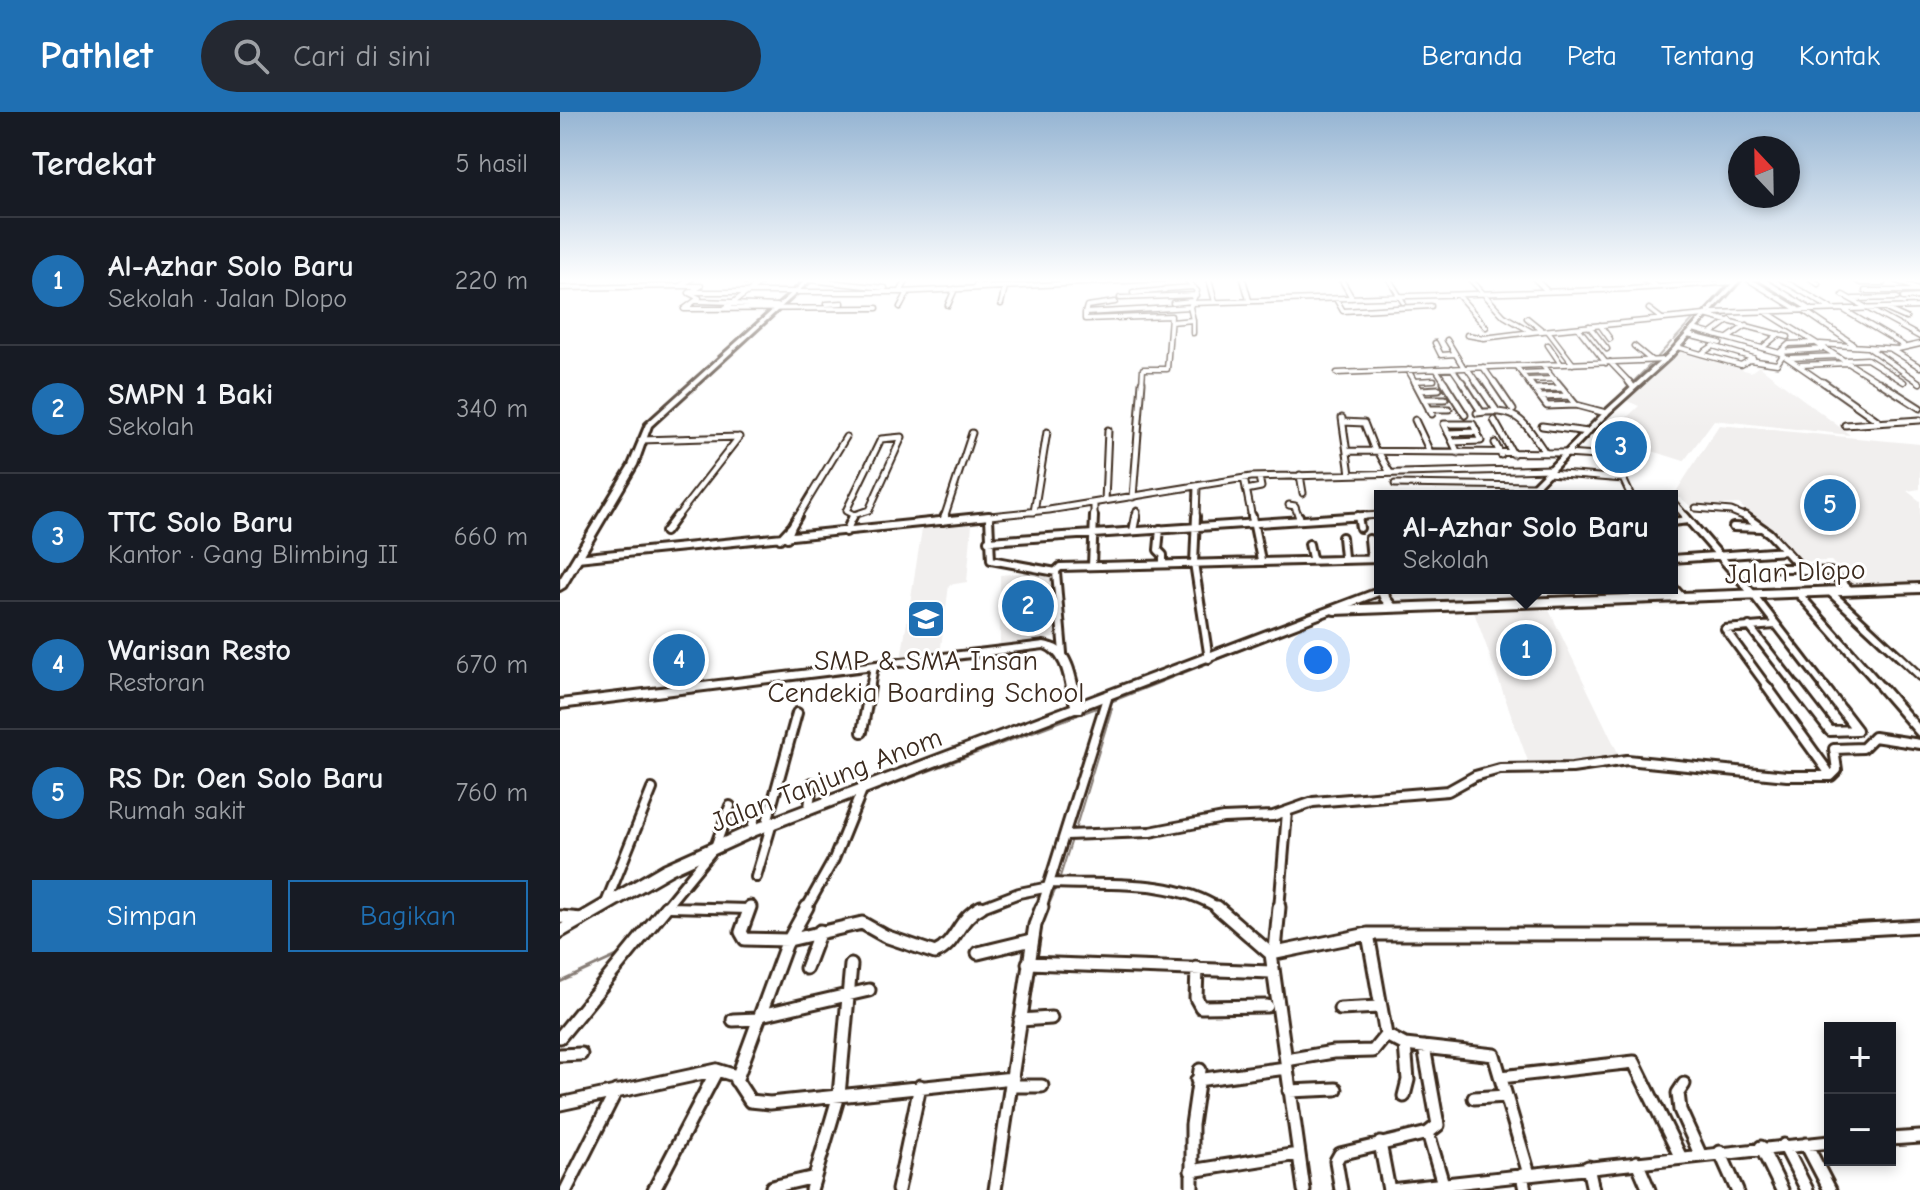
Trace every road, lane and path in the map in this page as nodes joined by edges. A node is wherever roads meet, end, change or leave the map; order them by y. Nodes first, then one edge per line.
1 (750, 329) edge
2 (1170, 329) edge
3 (1193, 329) edge
4 (1527, 329) edge
5 (1559, 329) edge
6 (1579, 329) dead end
7 (1591, 329) edge
8 (1603, 329) edge
9 (1692, 329) edge
10 (1717, 329) edge
11 (1741, 329) edge
12 (1795, 329) edge
13 (1831, 329) edge
14 (1877, 329) edge
15 (1762, 330) joint
16 (1544, 331) junction
17 (1532, 332) junction
18 (1690, 332) junction
19 (1193, 333) dead end
20 (1908, 333) dead end
21 (1711, 334) junction
22 (1885, 334) junction
23 (1467, 335) dead end
24 (1777, 336) junction
25 (1805, 336) junction
26 (1497, 337) junction
27 (1728, 338) junction
28 (1610, 339) dead end
29 (1447, 340) dead end
30 (1435, 343) dead end
31 (1745, 343) junction
32 (1503, 344) dead end
33 (1817, 344) junction
34 (1920, 344) edge
35 (1855, 345) dead end
36 (1903, 345) dead end
37 (1634, 346) dead end
38 (1677, 347) junction
39 (1868, 347) junction
40 (1762, 348) junction
41 (1734, 349) junction
42 (1826, 349) junction
43 (1891, 349) junction
44 (1455, 354) junction
45 (1701, 354) junction
46 (1783, 354) junction
47 (1837, 356) junction
48 (1906, 358) junction
49 (1920, 358) edge
50 (1722, 359) junction
51 (1651, 360) junction
52 (1665, 360) junction
53 (1750, 360) junction
54 (1611, 362) junction
55 (1629, 362) junction
56 (1849, 363) junction
57 (1561, 364) junction
58 (1573, 364) junction
59 (1777, 364) junction
60 (1797, 364) junction
61 (1542, 365) junction
62 (1516, 366) junction
63 (1878, 366) junction
64 (1483, 367) junction
65 (1920, 367) edge
66 (1452, 368) junction
67 (1466, 368) junction
68 (1436, 369) junction
69 (1408, 370) junction
70 (1619, 371) junction
71 (1896, 371) junction
72 (1549, 372) junction
73 (1337, 373) dead end
74 (1522, 373) junction
75 (1867, 374) junction
76 (1555, 379) junction
77 (1434, 380) dead end
78 (1528, 380) junction
79 (1414, 381) junction
80 (1879, 382) junction
81 (1904, 382) junction
82 (1633, 387) junction
83 (1562, 388) junction
84 (1439, 389) dead end
85 (1534, 389) junction
86 (1420, 390) junction
87 (1569, 396) junction
88 (1540, 397) junction
89 (1424, 399) junction
90 (1445, 399) dead end
91 (1909, 401) junction
92 (1920, 401) edge
93 (1576, 405) junction
94 (1920, 408) edge
95 (1449, 409) dead end
96 (1496, 410) junction
97 (1513, 410) dead end
98 (1606, 413) junction
99 (1465, 415) dead end
100 (1415, 420) dead end
101 (1494, 420) dead end
102 (1877, 420) dead end
103 (1919, 422) edge
104 (1845, 425) dead end
105 (1542, 426) dead end
106 (1108, 430) dead end
107 (1047, 432) dead end
108 (1588, 432) junction
109 (972, 433) dead end
110 (846, 437) dead end
111 (641, 440) junction
112 (1453, 442) junction
113 (1495, 443) dead end
114 (1435, 444) dead end
115 (1347, 451) junction
116 (1376, 451) junction
117 (1544, 451) junction
118 (1421, 452) junction
119 (1430, 452) junction
120 (1440, 452) junction
121 (1458, 453) junction
122 (1566, 453) junction
123 (1513, 454) junction
124 (1501, 455) junction
125 (1371, 466) dead end
126 (1482, 471) junction
127 (1550, 471) junction
128 (1426, 472) junction
129 (1375, 473) junction
130 (1390, 473) junction
131 (1332, 474) junction
132 (1350, 474) junction
133 (1300, 475) junction
134 (1259, 477) junction
135 (1244, 478) junction
136 (1624, 479) junction
137 (1334, 483) dead end
138 (1395, 484) junction
139 (1448, 485) junction
140 (1479, 485) junction
141 (1197, 486) junction
142 (1534, 486) junction
143 (1246, 490) junction
144 (1396, 490) edge
145 (1448, 490) edge
146 (1530, 490) edge
147 (1629, 490) edge
148 (1303, 493) dead end
149 (1133, 497) junction
150 (1105, 501) junction
151 (1094, 503) junction
152 (1289, 505) dead end
153 (1370, 506) dead end
154 (1678, 508) edge
155 (1696, 508) dead end
156 (1137, 511) dead end
157 (1034, 512) junction
158 (1374, 512) edge
159 (854, 515) junction
160 (1374, 515) edge
161 (1358, 516) junction
162 (989, 517) junction
163 (1156, 519) dead end
164 (1300, 520) junction
165 (1688, 520) junction
166 (943, 521) junction
167 (1678, 521) edge
168 (1253, 522) junction
169 (1195, 527) junction
170 (1733, 527) dead end
171 (1360, 528) dead end
172 (1763, 528) junction
173 (1158, 530) junction
174 (1133, 531) junction
175 (665, 532) dead end
176 (846, 532) junction
177 (1092, 534) junction
178 (1342, 537) dead end
179 (783, 538) junction
180 (1369, 539) dead end
181 (988, 541) junction
182 (1309, 544) dead end
183 (1786, 551) junction
184 (1135, 555) dead end
185 (1721, 555) junction
186 (1344, 557) junction
187 (577, 558) junction
188 (1312, 558) junction
189 (1371, 559) joint
190 (1678, 559) edge
191 (1261, 560) junction
192 (1194, 563) junction
193 (1163, 564) junction
194 (1136, 565) junction
195 (1092, 566) junction
196 (1779, 568) dead end
197 (1801, 568) junction
198 (1056, 571) junction
199 (560, 587) edge
200 (1920, 588) edge
201 (1829, 591) junction
202 (1851, 591) junction
203 (1678, 593) edge
204 (1752, 593) junction
205 (1374, 594) edge
206 (1385, 594) edge
207 (1741, 594) junction
208 (1801, 595) junction
209 (1681, 596) junction
210 (1758, 605) junction
211 (1393, 608) junction
212 (1335, 610) junction
213 (1775, 625) junction
214 (1749, 626) junction
215 (1063, 653) junction
216 (1209, 659) junction
217 (874, 666) junction
218 (1920, 676) edge
219 (1106, 702) junction
220 (560, 704) edge
221 (1078, 709) junction
222 (797, 713) dead end
223 (862, 732) dead end
224 (1920, 732) edge
225 (1920, 744) edge
226 (1827, 770) dead end
227 (812, 783) dead end
228 (652, 789) dead end
229 (860, 794) junction
230 (730, 806) dead end
231 (809, 808) junction
232 (756, 809) dead end
233 (1287, 812) junction
234 (769, 824) junction
235 (752, 831) junction
236 (1070, 835) junction
237 (715, 847) junction
238 (756, 877) dead end
239 (1054, 884) junction
240 (606, 903) junction
241 (670, 907) junction
242 (560, 917) edge
243 (582, 919) junction
244 (1920, 926) edge
245 (820, 931) junction
246 (560, 932) edge
247 (1368, 934) junction
248 (789, 940) junction
249 (1032, 940) junction
250 (1273, 952) junction
251 (978, 953) dead end
252 (1033, 963) junction
253 (851, 965) dead end
254 (806, 968) dead end
255 (1197, 968) junction
256 (1271, 972) junction
257 (869, 990) dead end
258 (848, 995) junction
259 (1267, 1006) dead end
260 (1379, 1007) junction
261 (1340, 1009) dead end
262 (760, 1017) junction
263 (1051, 1018) dead end
264 (733, 1020) dead end
265 (1025, 1020) junction
266 (1386, 1035) junction
267 (560, 1037) edge
268 (1405, 1045) junction
269 (1424, 1047) junction
270 (581, 1054) dead end
271 (560, 1055) edge
272 (1286, 1064) junction
273 (717, 1070) junction
274 (1501, 1077) junction
275 (736, 1081) junction
276 (1015, 1084) junction
277 (1684, 1084) dead end
278 (920, 1086) junction
279 (1042, 1086) dead end
280 (1336, 1089) dead end
281 (616, 1091) junction
282 (1289, 1091) junction
283 (839, 1095) junction
284 (1404, 1096) dead end
285 (1506, 1096) junction
286 (1474, 1098) dead end
287 (560, 1104) edge
288 (1428, 1133) junction
289 (1920, 1137) edge
290 (1896, 1139) edge
291 (1824, 1142) edge
292 (1380, 1143) junction
293 (1806, 1144) junction
294 (1784, 1145) junction
295 (1761, 1147) junction
296 (1720, 1152) junction
297 (1298, 1154) junction
298 (1700, 1154) junction
299 (1680, 1156) junction
300 (1637, 1162) junction
301 (1588, 1167) junction
302 (1191, 1171) junction
303 (1525, 1174) junction
304 (813, 1183) edge
305 (1443, 1184) junction
306 (772, 1187) dead end
307 (1414, 1189) edge
308 (566, 1190) edge
309 (654, 1190) edge
310 (898, 1190) edge
311 (995, 1190) edge
312 (1192, 1190) edge
313 (1304, 1190) edge
314 (1341, 1190) edge
315 (1390, 1190) edge
316 (1525, 1190) edge
317 (1593, 1190) edge
318 (1649, 1190) edge
319 (1737, 1190) edge
320 (1782, 1190) edge
321 (1807, 1190) edge
322 (1830, 1190) edge

1 - 111 main road
2 - 149 street
3 - 19 street
4 - 17 street
5 - 16 street
6 - 54 street
7 - 54 street
8 - 28 street
9 - 18 main road
10 - 21 street
11 - 27 street
12 - 25 street
13 - 35 street
14 - 22 street
15 - 24 street
15 - 31 street
16 - 17 street
16 - 57 street
16 - 58 street
17 - 26 street
18 - 21 street
18 - 38 main road
18 - 41 street
20 - 22 street
21 - 27 street
22 - 36 street
23 - 26 street
24 - 25 street
24 - 40 street
25 - 33 street
26 - 32 street
27 - 31 street
29 - 44 street
30 - 44 street
31 - 40 street
33 - 39 street
33 - 42 street
33 - 46 street
34 - 43 street
37 - 51 street
38 - 45 street
38 - 52 main road
39 - 43 street
39 - 71 street
40 - 46 street
41 - 45 street
41 - 50 street
41 - 53 street
42 - 46 street
42 - 47 street
43 - 48 street
44 - 67 street
45 - 50 street
46 - 47 street
46 - 59 street
46 - 60 street
47 - 56 street
48 - 49 street
48 - 65 street
50 - 53 street
51 - 52 street
51 - 55 street
52 - 82 main road
53 - 59 street
54 - 55 street
54 - 58 street
54 - 70 street
55 - 70 street
56 - 60 street
56 - 63 street
56 - 63 street
56 - 75 street
57 - 58 street
57 - 61 street
59 - 60 street
60 - 102 street
61 - 62 street
61 - 72 street
62 - 64 street
62 - 74 street
63 - 71 street
64 - 67 street
64 - 97 street
65 - 71 street
66 - 67 street
66 - 68 street
66 - 96 street
67 - 96 street
68 - 69 street
68 - 99 street
69 - 73 street
69 - 79 street
70 - 82 street
71 - 75 street
71 - 81 street
71 - 81 street
72 - 74 street
72 - 76 street
74 - 78 street
75 - 80 street
76 - 78 street
76 - 83 street
77 - 79 street
78 - 85 street
79 - 86 street
80 - 81 street
80 - 91 street
82 - 98 main road
83 - 85 street
83 - 87 street
84 - 86 street
85 - 88 street
86 - 89 street
87 - 88 street
87 - 93 street
88 - 93 street
89 - 90 street
89 - 95 street
91 - 92 street
91 - 94 street
93 - 98 street
96 - 117 street
98 - 108 main road
100 - 119 street
101 - 123 street
103 - 104 street
105 - 108 street
106 - 150 street
107 - 157 street
108 - 122 main road
109 - 166 street
110 - 179 street
111 - 175 street
111 - 187 main road
112 - 112 street
112 - 121 street
113 - 124 street
114 - 120 street
115 - 116 street
115 - 116 street
115 - 132 street
116 - 118 street
116 - 130 street
117 - 122 street
117 - 123 street
118 - 119 street
118 - 128 street
119 - 120 street
120 - 121 street
121 - 124 street
122 - 127 main road
122 - 136 street
123 - 124 street
125 - 129 street
126 - 127 street
126 - 128 street
126 - 140 street
127 - 136 street
127 - 142 main road
128 - 130 street
129 - 130 street
129 - 132 street
130 - 138 street
131 - 132 street
131 - 133 street
131 - 137 street
133 - 134 street
133 - 148 street
134 - 135 street
134 - 143 street
135 - 141 street
135 - 143 street
136 - 147 street
138 - 139 street
138 - 144 street
139 - 140 street
139 - 145 street
140 - 142 street
141 - 149 street
141 - 169 street
142 - 146 main road
143 - 168 street
149 - 150 street
150 - 151 street
151 - 157 street
151 - 177 street
152 - 164 street
153 - 158 street
154 - 165 street
155 - 172 street
156 - 174 street
157 - 162 street
159 - 159 street
159 - 176 street
160 - 161 street
161 - 164 street
161 - 171 street
162 - 166 street
162 - 181 street
163 - 173 street
164 - 168 street
165 - 167 street
165 - 185 street
166 - 176 street
168 - 169 street
168 - 191 street
169 - 173 street
169 - 192 street
170 - 172 street
172 - 183 street
173 - 174 street
173 - 193 street
174 - 177 street
176 - 179 street
177 - 181 street
177 - 195 street
178 - 186 street
179 - 187 street
180 - 189 street
181 - 198 street
182 - 188 street
183 - 185 street
183 - 197 street
184 - 194 street
185 - 190 street
185 - 204 street
186 - 188 street
186 - 189 street
187 - 199 main road
188 - 191 street
191 - 192 street
192 - 193 street
192 - 216 street
193 - 194 street
194 - 195 street
195 - 198 street
196 - 197 street
197 - 202 street
198 - 215 street
200 - 202 street, Jalan Dlopo
201 - 202 street, Jalan Dlopo
201 - 208 street, Jalan Dlopo
201 - 218 street
203 - 209 street
204 - 207 street, Jalan Dlopo
204 - 208 street, Jalan Dlopo
204 - 210 street
205 - 212 main road, Jalan Tanjung Anom
206 - 211 main road
207 - 209 street, Jalan Dlopo
207 - 210 street
208 - 224 street
209 - 211 street, Jalan Dlopo
210 - 213 street
211 - 212 street, Jalan Dlopo
212 - 216 main road, Jalan Tanjung Anom
213 - 214 street
213 - 214 street
214 - 226 street
215 - 217 main road
215 - 221 main road
216 - 219 main road, Jalan Tanjung Anom
217 - 220 main road
217 - 223 street
219 - 221 main road, Jalan Tanjung Anom
219 - 236 street
221 - 229 main road, Jalan Tanjung Anom
222 - 234 street
225 - 233 street
227 - 231 street
228 - 240 street
229 - 231 main road, Jalan Tanjung Anom
229 - 248 street
230 - 237 street
231 - 234 main road, Jalan Tanjung Anom
232 - 235 street
233 - 236 street
233 - 250 street
234 - 235 main road, Jalan Tanjung Anom
234 - 238 street
235 - 237 main road, Jalan Tanjung Anom
236 - 239 street
237 - 240 main road, Jalan Tanjung Anom
237 - 241 street
239 - 245 street
239 - 249 street
239 - 250 street
240 - 243 main road, Jalan Tanjung Anom
241 - 248 street
241 - 267 street
242 - 243 street
243 - 246 main road, Jalan Tanjung Anom
244 - 247 street
245 - 248 street
245 - 254 street
247 - 250 street
247 - 260 street
248 - 262 street
249 - 251 street
249 - 252 street
250 - 256 street
252 - 255 street
252 - 265 street
253 - 258 street
255 - 256 street
255 - 259 street
256 - 272 street
257 - 258 street
258 - 262 street
258 - 283 street
260 - 261 street
260 - 266 street
262 - 264 street
262 - 275 street
263 - 265 street
265 - 276 street
266 - 268 street
266 - 272 street
268 - 269 street
268 - 284 street
269 - 274 street
269 - 288 street
270 - 271 street
272 - 282 street
272 - 302 street
273 - 275 street
273 - 281 street
273 - 309 street
274 - 285 street
274 - 299 street
275 - 283 street
276 - 278 street
276 - 279 street
276 - 311 street
277 - 298 street
278 - 283 street
278 - 310 street
280 - 282 street
281 - 287 street
281 - 308 street
282 - 297 street
283 - 304 street
285 - 286 street
285 - 303 street
288 - 292 street
288 - 305 street
289 - 290 street
291 - 293 street
292 - 314 street
292 - 315 street
293 - 294 street
293 - 322 street
294 - 295 street
294 - 321 street
295 - 296 street
295 - 320 street
296 - 298 street
296 - 319 street
297 - 302 street
297 - 313 street
298 - 299 street
299 - 300 street
300 - 301 street
300 - 318 street
301 - 303 street
301 - 317 street
302 - 312 street
303 - 305 street
303 - 316 street
304 - 306 street
305 - 307 street
307 - 315 street

